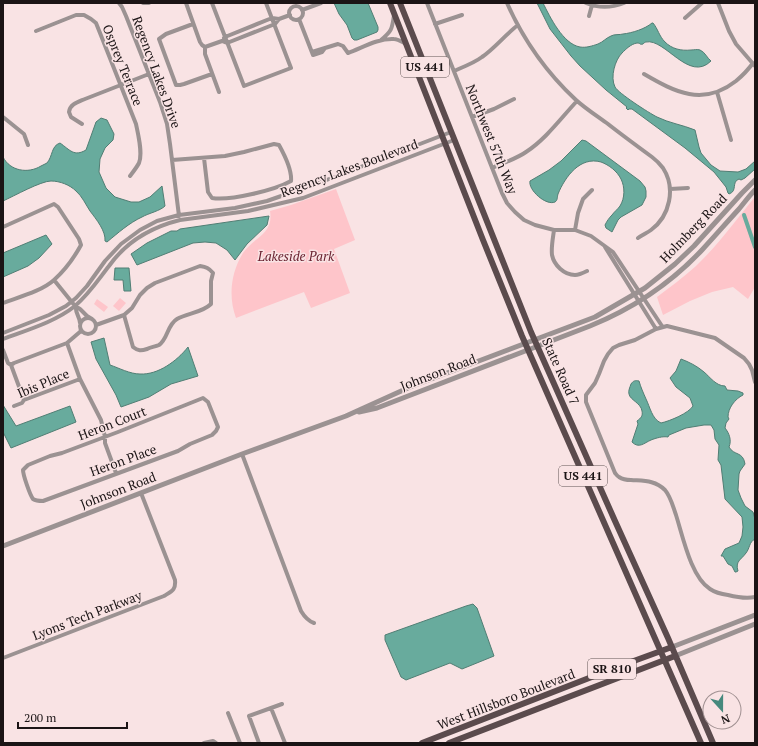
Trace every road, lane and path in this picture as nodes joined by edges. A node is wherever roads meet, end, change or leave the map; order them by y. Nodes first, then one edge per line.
1 (119, 3) edge
2 (142, 3) edge
3 (149, 3) edge
4 (186, 3) edge
5 (212, 3) edge
6 (266, 3) edge
7 (321, 3) edge
8 (390, 3) edge
9 (400, 3) edge
10 (427, 3) edge
11 (507, 3) edge
12 (624, 3) edge
13 (702, 3) edge
14 (718, 3) edge
15 (589, 4) edge
16 (293, 5) edge
17 (302, 10) junction
18 (394, 13) junction
19 (290, 14) junction
20 (462, 15) dead end
21 (589, 16) dead end
22 (272, 18) junction
23 (685, 18) dead end
24 (279, 19) junction
25 (299, 19) junction
26 (193, 24) junction
27 (275, 24) junction
28 (435, 24) junction
29 (518, 25) junction
30 (36, 31) dead end
31 (225, 37) junction
32 (381, 40) junction
33 (222, 41) junction
34 (227, 43) junction
35 (406, 44) junction
36 (206, 47) junction
37 (754, 65) edge
38 (454, 71) junction
39 (149, 74) junction
40 (212, 74) junction
41 (644, 74) dead end
42 (120, 85) junction
43 (219, 92) dead end
44 (717, 92) junction
45 (514, 99) dead end
46 (577, 101) junction
47 (3, 117) edge
48 (472, 117) junction
49 (82, 124) dead end
50 (451, 132) junction
51 (442, 135) junction
52 (454, 140) junction
53 (731, 140) dead end
54 (445, 144) junction
55 (28, 145) dead end
56 (204, 158) junction
57 (172, 160) junction
58 (492, 168) junction
59 (130, 176) dead end
60 (755, 180) edge
61 (688, 188) dead end
62 (670, 189) junction
63 (592, 190) dead end
64 (755, 190) edge
65 (179, 215) junction
66 (180, 220) junction
67 (3, 227) edge
68 (554, 230) junction
69 (575, 230) junction
70 (638, 238) dead end
71 (603, 245) junction
72 (587, 271) dead end
73 (54, 280) junction
74 (639, 291) junction
75 (634, 294) junction
76 (644, 298) junction
77 (71, 301) junction
78 (638, 302) junction
79 (3, 303) edge
80 (75, 306) junction
81 (124, 315) junction
82 (92, 319) junction
83 (80, 323) junction
84 (96, 325) junction
85 (662, 326) junction
86 (656, 329) junction
87 (81, 331) junction
88 (3, 333) edge
89 (3, 339) edge
90 (67, 343) junction
91 (525, 343) junction
92 (536, 343) junction
93 (528, 349) junction
94 (3, 350) edge
95 (11, 365) junction
96 (80, 379) junction
97 (755, 382) edge
98 (401, 391) junction
99 (24, 400) junction
100 (14, 406) dead end
101 (377, 408) junction
102 (214, 415) joint
103 (346, 416) junction
104 (105, 437) junction
105 (242, 454) junction
106 (116, 473) junction
107 (27, 484) joint
108 (588, 488) junction
109 (142, 493) junction
110 (603, 495) junction
111 (598, 510) junction
112 (615, 521) junction
113 (3, 546) edge
114 (755, 597) edge
115 (755, 615) edge
116 (314, 623) dead end
117 (755, 624) edge
118 (672, 647) junction
119 (661, 651) junction
120 (675, 656) junction
121 (3, 658) edge
122 (665, 660) junction
123 (534, 700) junction
124 (282, 704) dead end
125 (522, 704) junction
126 (271, 708) junction
127 (228, 713) dead end
128 (522, 715) junction
129 (508, 720) junction
130 (204, 743) edge
131 (216, 743) edge
132 (240, 743) edge
133 (259, 743) edge
134 (285, 743) edge
135 (422, 743) edge
136 (449, 743) edge
137 (701, 743) edge
138 (713, 743) edge

1 - 39 street, Regency Lakes Drive
2 - 3 street
4 - 26 street
5 - 31 street
6 - 22 street
7 - 17 street
8 - 18 main road, State Road 7 / US 441
9 - 50 main road, State Road 7 / US 441
10 - 28 street, Northwest 57th Way
11 - 29 street
12 - 15 street
13 - 23 street
14 - 37 street
15 - 21 street
16 - 17 street
16 - 19 street
17 - 25 street
18 - 32 street
18 - 35 main road, State Road 7 / US 441
19 - 24 street
19 - 25 street
20 - 28 street
22 - 24 street
22 - 27 street
22 - 31 street
24 - 27 street
25 - 32 street
26 - 36 street
26 - 40 street
27 - 34 street
27 - 34 street
28 - 38 street, Northwest 57th Way
29 - 38 street
29 - 46 street
30 - 42 street, Osprey Terrace
31 - 33 street
31 - 34 street
32 - 35 street
33 - 34 street
33 - 36 street
35 - 51 main road, State Road 7 / US 441
36 - 40 street
37 - 44 street
38 - 48 street, Northwest 57th Way
39 - 42 street
39 - 57 street, Regency Lakes Drive
40 - 43 street
41 - 44 street
42 - 49 street
42 - 59 street, Osprey Terrace
44 - 53 street
45 - 48 street
46 - 58 street
46 - 62 street
47 - 55 street
48 - 58 street, Northwest 57th Way
50 - 51 street, Regency Lakes Boulevard
50 - 52 main road, State Road 7 / US 441
51 - 54 main road, State Road 7 / US 441
51 - 65 street, Regency Lakes Boulevard
52 - 54 street, Regency Lakes Boulevard
52 - 92 main road, State Road 7 / US 441
54 - 66 street, Regency Lakes Boulevard
54 - 91 main road, State Road 7 / US 441
56 - 56 street
56 - 57 street
57 - 65 street, Regency Lakes Drive
58 - 68 street, Northwest 57th Way
60 - 74 street, Holmberg Road
61 - 62 street
62 - 70 street
63 - 69 street
64 - 76 street, Holmberg Road
65 - 66 street, Regency Lakes Drive
65 - 77 street, Regency Lakes Boulevard
66 - 80 street, Regency Lakes Boulevard
67 - 73 street
68 - 69 street, Northwest 57th Way
68 - 72 street
69 - 71 street, Northwest 57th Way
71 - 74 street, Northwest 57th Way
71 - 75 street, Northwest 57th Way
73 - 77 street
73 - 79 street
74 - 75 street, Holmberg Road
74 - 76 street, Northwest 57th Way
75 - 78 street, Northwest 57th Way
75 - 92 street, Holmberg Road
76 - 78 street, Holmberg Road
76 - 85 street, Northwest 57th Way
77 - 80 street
77 - 88 street, Regency Lakes Boulevard
78 - 86 street, Northwest 57th Way
78 - 92 street, Holmberg Road
80 - 82 street
80 - 83 street
80 - 89 street, Regency Lakes Boulevard
81 - 81 street
81 - 84 street
82 - 83 street
82 - 84 street
83 - 87 street
84 - 87 street
85 - 86 street
85 - 97 street
86 - 114 street
87 - 90 street
90 - 95 street
90 - 96 street
91 - 92 street, Johnson Road
91 - 93 main road, State Road 7 / US 441
91 - 98 street, Johnson Road
92 - 93 street, Johnson Road
92 - 110 main road, State Road 7 / US 441
93 - 101 street, Johnson Road
93 - 108 main road, State Road 7 / US 441
94 - 95 street
95 - 99 street
96 - 99 street, Ibis Place
96 - 104 street
98 - 101 street
98 - 103 street, Johnson Road
99 - 100 street, Ibis Place
101 - 103 street, Johnson Road
102 - 104 street, Heron Court
102 - 106 street, Heron Place
103 - 105 street, Johnson Road
104 - 106 street
104 - 107 street, Heron Court
105 - 109 street, Johnson Road
105 - 116 street
106 - 107 street, Heron Place
108 - 110 main road
108 - 111 main road, State Road 7 / US 441
109 - 113 street, Johnson Road
109 - 121 street, Lyons Tech Parkway
110 - 112 main road, State Road 7 / US 441
111 - 112 main road
111 - 119 main road, State Road 7 / US 441
112 - 118 main road, State Road 7 / US 441
115 - 118 street, West Hillsboro Boulevard
117 - 120 street, West Hillsboro Boulevard
118 - 119 main road, West Hillsboro Boulevard / SR 810
118 - 120 main road, State Road 7 / US 441
119 - 122 main road, State Road 7 / US 441
119 - 123 main road, West Hillsboro Boulevard / SR 810
120 - 122 main road, West Hillsboro Boulevard / SR 810
120 - 138 main road, State Road 7 / US 441
122 - 128 main road, West Hillsboro Boulevard / SR 810
122 - 137 main road, State Road 7 / US 441
123 - 125 main road, West Hillsboro Boulevard / SR 810
123 - 128 main road
124 - 126 street
125 - 129 main road
125 - 135 main road, West Hillsboro Boulevard / SR 810
126 - 133 street
126 - 134 street
127 - 132 street
128 - 129 main road, West Hillsboro Boulevard / SR 810
129 - 136 main road, West Hillsboro Boulevard / SR 810
130 - 131 street

